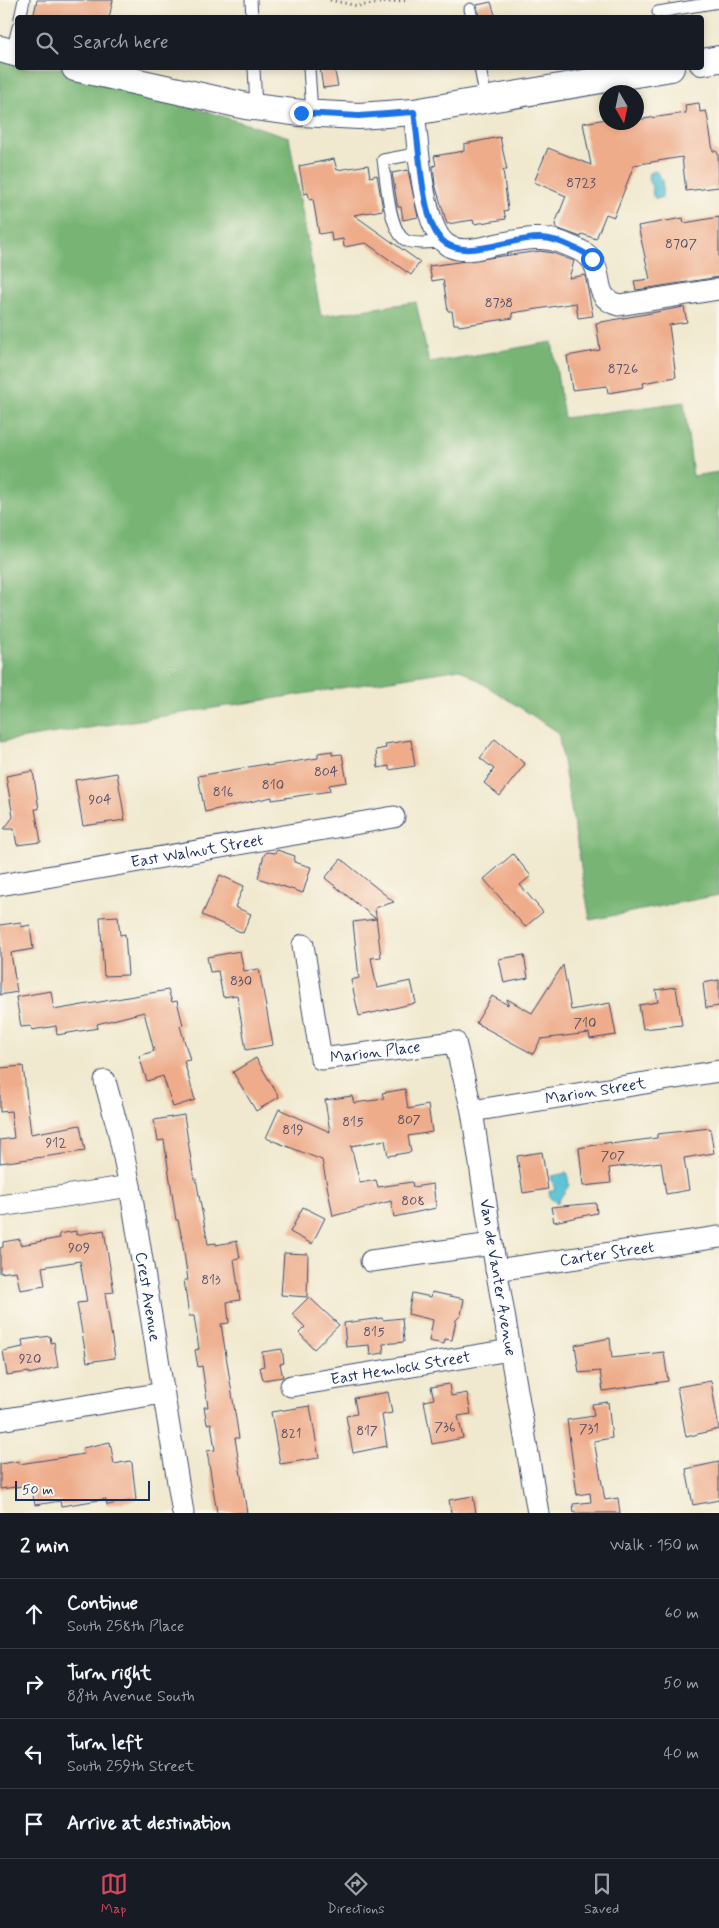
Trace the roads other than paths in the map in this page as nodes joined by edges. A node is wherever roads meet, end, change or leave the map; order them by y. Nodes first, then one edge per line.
1 (24, 0) edge
2 (251, 0) edge
3 (719, 2) edge
4 (658, 12) dead end
5 (21, 15) edge
6 (252, 15) edge
7 (15, 36) edge
8 (10, 52) edge
9 (719, 59) edge
10 (704, 62) edge
11 (84, 70) edge
12 (254, 70) edge
13 (309, 70) edge
14 (480, 70) edge
15 (659, 70) edge
16 (486, 100) junction
17 (256, 107) junction
18 (414, 112) junction
19 (312, 114) junction
20 (420, 153) junction
21 (442, 242) junction
22 (719, 289) edge
23 (394, 817) dead end
24 (0, 884) edge
25 (303, 945) dead end
26 (454, 1042) joint
27 (719, 1071) edge
28 (105, 1081) dead end
29 (472, 1111) junction
30 (130, 1186) junction
31 (0, 1206) edge
32 (719, 1237) edge
33 (492, 1244) junction
34 (372, 1261) dead end
35 (496, 1270) junction
36 (510, 1350) junction
37 (291, 1386) dead end
38 (163, 1393) junction
39 (0, 1420) edge
40 (183, 1513) edge
41 (538, 1513) edge

1 - 5 lane
2 - 6 lane
3 - 4 lane
7 - 8 lane
9 - 10 street
11 - 17 street
12 - 17 lane
13 - 19 lane
14 - 16 lane
15 - 16 street
16 - 18 street
17 - 19 street
18 - 19 street
18 - 20 street
20 - 21 street
20 - 21 lane
21 - 22 street
23 - 24 street, East Walnut Street
25 - 26 street, Marion Place
26 - 29 street, Van de Vanter Avenue
27 - 29 street, Marion Street
28 - 30 street, Crest Avenue
29 - 33 street, Van de Vanter Avenue
30 - 31 street
30 - 38 street, Crest Avenue
32 - 35 street, Carter Street
33 - 34 street
33 - 35 street, Van de Vanter Avenue
35 - 36 street, Van de Vanter Avenue
36 - 37 street, East Hemlock Street
36 - 41 street, Van de Vanter Avenue
38 - 39 street
38 - 40 street, Crest Avenue

